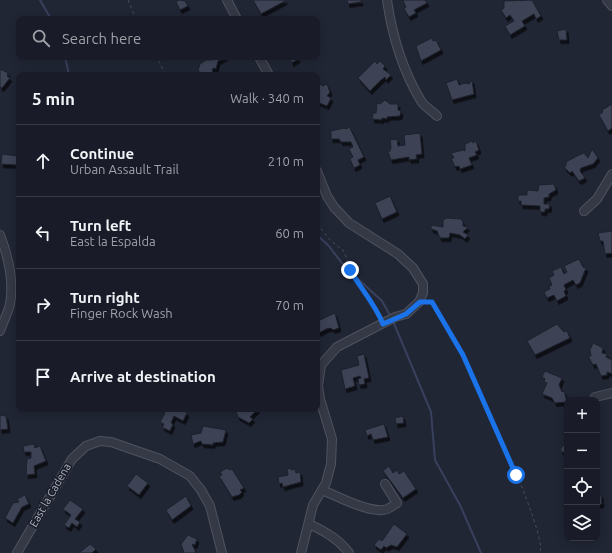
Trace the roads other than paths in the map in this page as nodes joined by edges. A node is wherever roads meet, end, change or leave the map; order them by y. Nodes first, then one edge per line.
1 (227, 0) edge
2 (387, 0) edge
3 (607, 0) edge
4 (612, 6) edge
5 (235, 16) edge
6 (261, 60) edge
7 (267, 72) edge
8 (437, 116) dead end
9 (612, 174) edge
10 (320, 186) edge
11 (584, 211) dead end
12 (0, 235) edge
13 (0, 331) edge
14 (320, 372) edge
15 (612, 393) edge
16 (595, 397) dead end
17 (320, 399) edge
18 (385, 484) dead end
19 (322, 490) junction
20 (309, 524) junction
21 (17, 553) edge
22 (222, 553) edge
23 (301, 553) edge
24 (349, 553) edge

1 - 5 street
2 - 8 street
3 - 4 street
6 - 7 street
9 - 11 street
10 - 14 street
12 - 13 street
15 - 16 street
17 - 19 street
18 - 19 street
19 - 20 street
20 - 23 street
20 - 24 street
21 - 22 street, East la Cadena

